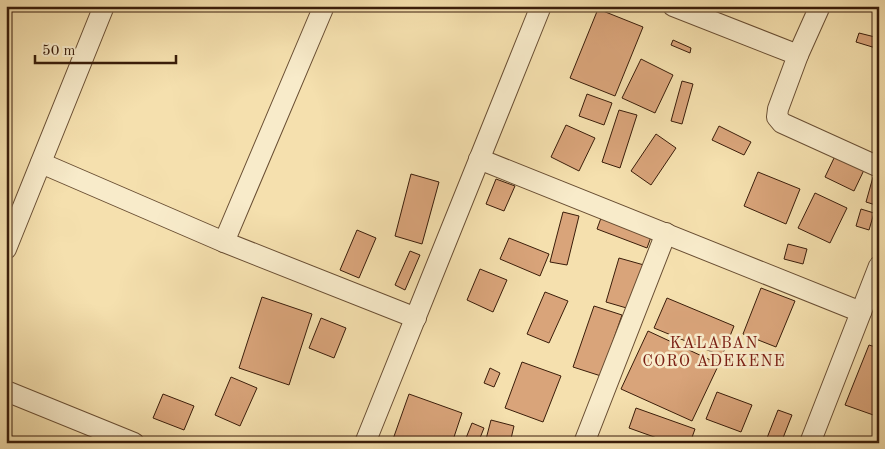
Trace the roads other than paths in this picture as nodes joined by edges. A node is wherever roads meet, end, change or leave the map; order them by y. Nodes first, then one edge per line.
1 (104, 6) edge
2 (324, 6) edge
3 (541, 6) edge
4 (674, 6) edge
5 (820, 6) edge
6 (798, 55) junction
7 (480, 159) junction
8 (41, 163) junction
9 (879, 167) edge
10 (666, 234) junction
11 (224, 242) junction
12 (6, 250) edge
13 (879, 266) edge
14 (861, 312) junction
15 (416, 318) junction
16 (6, 391) edge
17 (134, 443) edge
18 (365, 443) edge
19 (584, 443) edge
20 (810, 443) edge

1 - 8 street
2 - 11 street
3 - 7 street
4 - 6 street
5 - 6 street
6 - 9 street
7 - 10 street
7 - 15 street
8 - 11 street
8 - 12 street
10 - 14 street
10 - 19 street
11 - 15 street
13 - 14 street
14 - 20 street
15 - 18 street
16 - 17 street

